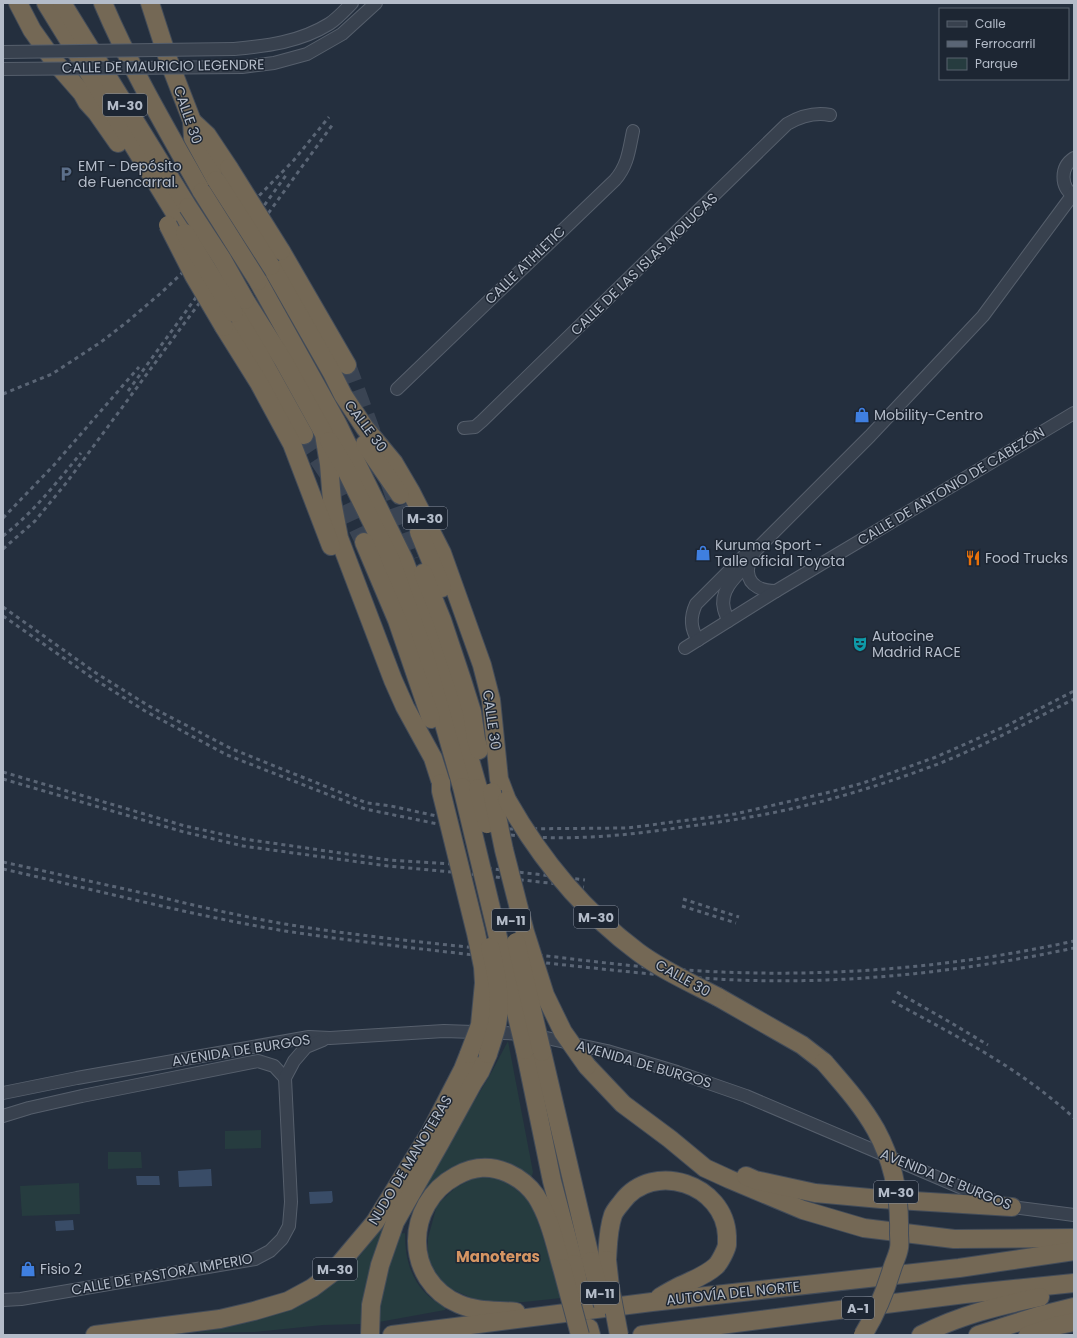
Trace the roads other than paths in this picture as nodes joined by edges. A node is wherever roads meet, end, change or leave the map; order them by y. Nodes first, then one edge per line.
1 (18, 3) edge
2 (46, 3) edge
3 (62, 3) edge
4 (103, 3) edge
5 (150, 3) edge
6 (352, 3) edge
7 (376, 3) edge
8 (3, 52) edge
9 (3, 69) edge
10 (830, 115) dead end
11 (633, 131) dead end
12 (1074, 158) edge
13 (214, 182) junction
14 (1073, 195) edge
15 (178, 220) junction
16 (269, 268) junction
17 (235, 313) junction
18 (347, 365) tunnel mouth
19 (397, 389) dead end
20 (1074, 413) edge
21 (464, 428) dead end
22 (324, 434) junction
23 (304, 435) tunnel mouth
24 (364, 542) tunnel mouth
25 (754, 552) junction
26 (416, 558) tunnel mouth
27 (749, 563) junction
28 (776, 590) junction
29 (728, 621) junction
30 (698, 640) junction
31 (685, 648) dead end
32 (401, 699) junction
33 (469, 786) junction
34 (484, 983) joint
35 (511, 989) junction
36 (330, 1038) junction
37 (534, 1051) junction
38 (480, 1054) junction
39 (285, 1078) junction
40 (3, 1093) edge
41 (3, 1116) edge
42 (676, 1145) junction
43 (1012, 1207) junction
44 (1074, 1215) edge
45 (1074, 1238) edge
46 (1074, 1251) edge
47 (584, 1263) junction
48 (1074, 1283) edge
49 (1074, 1290) edge
50 (3, 1300) edge
51 (652, 1302) junction
52 (1074, 1308) edge
53 (561, 1314) junction
54 (1074, 1322) edge
55 (95, 1335) edge
56 (370, 1335) edge
57 (392, 1335) edge
58 (580, 1335) edge
59 (591, 1335) edge
60 (611, 1335) edge
61 (619, 1335) edge
62 (642, 1335) edge
63 (863, 1335) edge
64 (921, 1335) edge
65 (978, 1335) edge
66 (1028, 1335) edge

1 - 15 highway
2 - 15 highway
3 - 15 highway, CALLE 30 / M-30
4 - 13 highway
5 - 13 highway, CALLE 30
6 - 8 street, CALLE DE MAURICIO LEGENDRE, bridge
7 - 9 street, CALLE DE MAURICIO LEGENDRE, bridge
10 - 21 street, CALLE DE LAS ISLAS MOLUCAS
11 - 19 street, CALLE ATHLETIC
12 - 14 street
13 - 16 highway, bridge
13 - 16 highway
14 - 25 street
15 - 17 highway, bridge
15 - 17 highway, CALLE 30 / M-30, bridge
16 - 18 highway
16 - 33 highway
16 - 33 highway, CALLE 30 / M-30
17 - 22 highway, CALLE 30 / M-30
17 - 23 highway
17 - 32 highway
20 - 28 street, CALLE DE ANTONIO DE CABEZÓN
22 - 32 highway, CALLE 30 / M-30
22 - 33 highway
24 - 33 highway
25 - 27 street
25 - 30 street
26 - 33 highway
27 - 28 street
27 - 29 street
28 - 29 street, CALLE DE ANTONIO DE CABEZÓN
29 - 30 street, CALLE DE ANTONIO DE CABEZÓN
30 - 31 street, CALLE DE ANTONIO DE CABEZÓN
32 - 33 highway, CALLE 30 / M-30
33 - 34 highway, CALLE 30 / M-30, bridge
33 - 35 highway, bridge
33 - 35 highway, M-11, bridge
33 - 37 highway, M-11, bridge
33 - 38 highway
33 - 42 highway, bridge
33 - 63 highway, CALLE 30 / M-30, bridge
34 - 38 highway, NUDO DE MANOTERAS / M-30, bridge
35 - 37 highway, M-11, bridge
36 - 39 street
36 - 40 street, AVENIDA DE BURGOS
36 - 43 street, AVENIDA DE BURGOS
37 - 47 highway, M-11
38 - 55 highway, NUDO DE MANOTERAS / M-30
38 - 56 highway
39 - 41 street, AVENIDA DE BURGOS
39 - 50 street, CALLE DE PASTORA IMPERIO
42 - 43 highway
42 - 45 highway
43 - 44 street, AVENIDA DE BURGOS
46 - 51 highway, AUTOVÍA DEL NORTE / A-1
47 - 51 highway
47 - 53 highway
47 - 58 highway, bridge
47 - 59 highway, M-11, bridge
47 - 60 highway, M-11, bridge
47 - 61 highway, bridge
48 - 62 highway, AUTOVÍA DEL NORTE / A-1
49 - 64 highway
51 - 53 highway, AUTOVÍA DEL NORTE / A-1
52 - 65 highway
53 - 57 highway, AUTOVÍA DEL NORTE / A-1
54 - 66 highway

